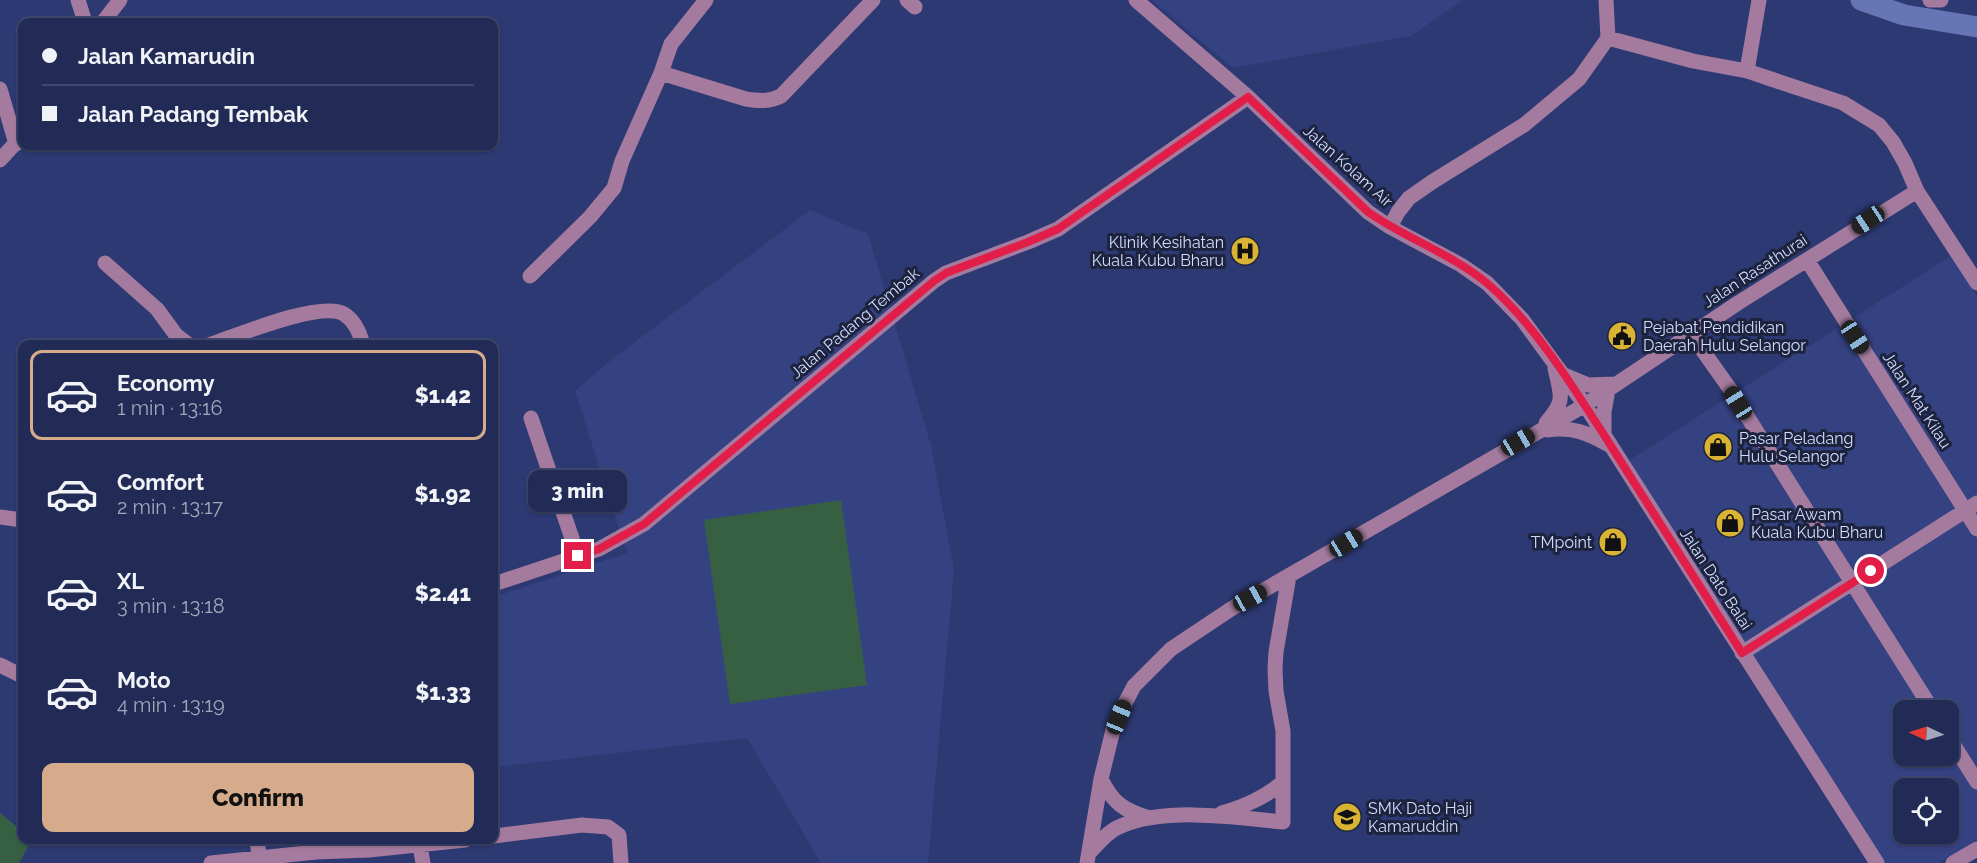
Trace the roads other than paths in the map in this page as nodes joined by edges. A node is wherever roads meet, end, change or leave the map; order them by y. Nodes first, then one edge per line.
1 (78, 0) edge
2 (120, 0) edge
3 (706, 0) edge
4 (873, 0) edge
5 (1136, 0) edge
6 (1606, 0) edge
7 (1759, 0) edge
8 (1930, 0) edge
9 (1941, 0) edge
10 (84, 18) edge
11 (106, 18) edge
12 (1608, 39) junction
13 (1747, 71) junction
14 (661, 73) junction
15 (0, 89) edge
16 (1248, 97) junction
17 (18, 135) edge
18 (18, 142) edge
19 (0, 160) edge
20 (1917, 191) junction
21 (1390, 227) junction
22 (1807, 260) junction
23 (105, 263) dead end
24 (530, 276) dead end
25 (1977, 283) edge
26 (1691, 334) junction
27 (182, 340) edge
28 (224, 340) edge
29 (361, 340) edge
30 (1554, 361) junction
31 (1564, 375) junction
32 (1611, 387) junction
33 (1585, 405) junction
34 (531, 418) dead end
35 (1538, 431) junction
36 (1607, 440) junction
37 (1971, 507) edge
38 (0, 517) edge
39 (18, 519) edge
40 (1977, 529) edge
41 (578, 556) junction
42 (1289, 576) junction
43 (498, 581) edge
44 (1852, 583) junction
45 (1742, 653) junction
46 (0, 665) edge
47 (18, 674) edge
48 (1926, 700) edge
49 (1959, 753) edge
50 (1101, 779) junction
51 (1283, 782) junction
52 (1977, 782) edge
53 (1214, 815) junction
54 (1149, 818) junction
55 (498, 836) edge
56 (258, 844) edge
57 (393, 844) edge
58 (435, 844) edge
59 (420, 846) junction
60 (1977, 849) edge
61 (316, 857) edge
62 (1088, 858) edge
63 (260, 860) edge
64 (1875, 862) edge
65 (211, 863) edge
66 (423, 863) edge
67 (621, 863) edge
68 (1953, 863) edge

1 - 10 street
2 - 11 street
3 - 14 street
4 - 14 street
5 - 16 street, Jalan Kolam Air
6 - 12 street
7 - 13 street
8 - 9 street
12 - 13 street
12 - 21 street
13 - 20 street
14 - 24 street
15 - 17 street
16 - 21 street, Jalan Kolam Air
16 - 41 street, Jalan Padang Tembak
18 - 19 street
20 - 22 street, Jalan Rasathurai
20 - 25 street
21 - 30 street, Jalan Kolam Air
22 - 26 street, Jalan Rasathurai
22 - 37 street, Jalan Mat Kilau
23 - 27 street
26 - 32 street, Jalan Rasathurai
26 - 44 street
28 - 29 street
30 - 31 street, Jalan Kolam Air
30 - 35 street
31 - 32 street
31 - 33 street, Jalan Kolam Air
32 - 33 street, Jalan Rasathurai
32 - 36 street
33 - 35 street, Jalan Rasathurai
33 - 36 street, Jalan Dato Balai
34 - 41 street
35 - 36 street
35 - 42 street, Jalan Rasathurai
36 - 45 street, Jalan Dato Balai
37 - 40 street, Jalan Mat Kilau
37 - 44 street
38 - 39 street
41 - 43 street, Jalan Padang Tembak
42 - 50 street, Jalan Rasathurai
42 - 51 street
44 - 45 street
44 - 48 street
45 - 64 street, Jalan Dato Balai
46 - 47 street
49 - 52 street
50 - 54 street
50 - 62 street, Jalan Rasathurai
51 - 53 street
51 - 53 street
53 - 54 street
54 - 62 street
55 - 67 street
56 - 63 street
57 - 59 street
57 - 61 street
58 - 59 street
59 - 66 street
60 - 68 street
61 - 63 street
63 - 65 street

